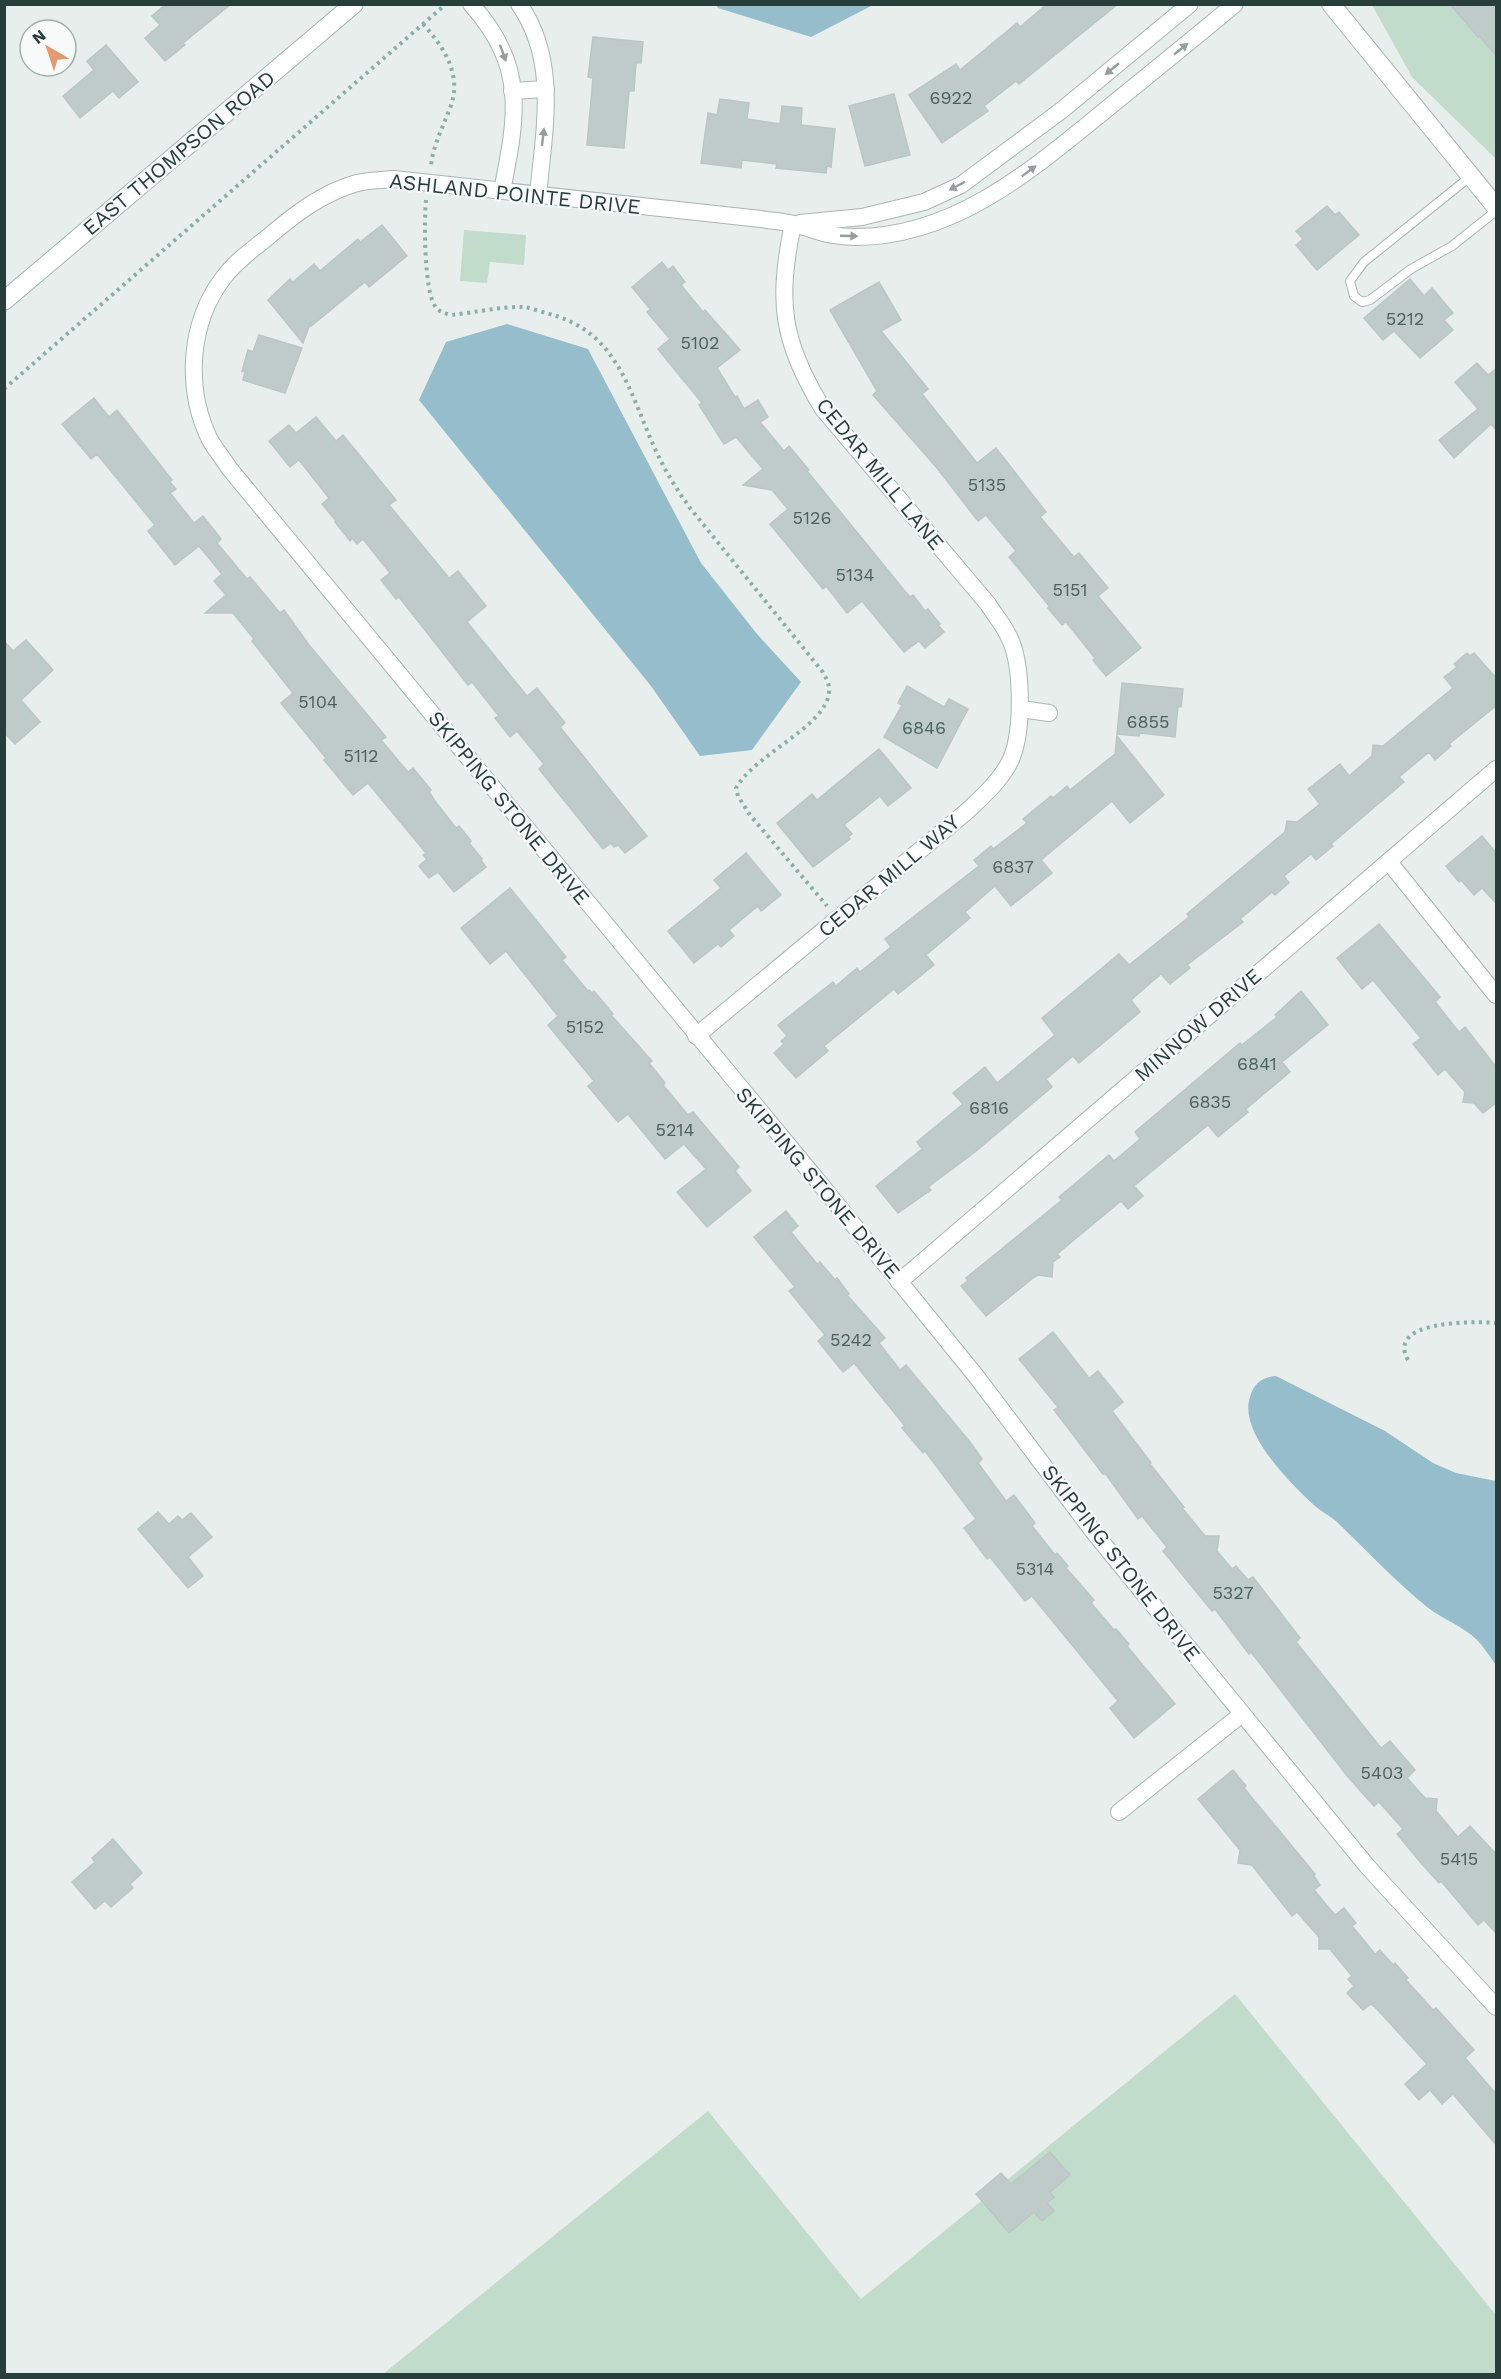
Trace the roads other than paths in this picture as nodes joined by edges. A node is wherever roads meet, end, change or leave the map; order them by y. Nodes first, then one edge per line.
1 (354, 4) edge
2 (471, 4) edge
3 (519, 4) edge
4 (1190, 4) edge
5 (1235, 4) edge
6 (1331, 4) edge
7 (1140, 45) junction
8 (1159, 67) junction
9 (546, 89) junction
10 (512, 91) junction
11 (1472, 176) junction
12 (502, 191) junction
13 (538, 195) junction
14 (1497, 209) edge
15 (793, 224) junction
16 (4, 301) edge
17 (196, 335) joint
18 (1021, 709) junction
19 (1049, 713) dead end
20 (1497, 769) edge
21 (1389, 862) junction
22 (1497, 995) edge
23 (696, 1036) junction
24 (899, 1282) junction
25 (1242, 1714) junction
26 (1119, 1812) dead end
27 (1497, 2007) edge

1 - 16 main road, EAST THOMPSON ROAD
2 -> 10 street
3 - 9 street
4 - 7 street, ASHLAND POINTE DRIVE
8 -> 5 street, ASHLAND POINTE DRIVE
6 - 11 main road
7 - 8 street
7 -> 15 street, ASHLAND POINTE DRIVE
15 -> 8 street, ASHLAND POINTE DRIVE
9 - 10 street
13 -> 9 street
10 - 12 street
11 - 14 main road
11 - 14 lane
12 - 13 street, ASHLAND POINTE DRIVE
12 - 17 street, ASHLAND POINTE DRIVE
13 - 15 street, ASHLAND POINTE DRIVE
15 - 18 street, CEDAR MILL LANE
17 - 23 street, SKIPPING STONE DRIVE
18 - 19 street
18 - 23 street, CEDAR MILL WAY
20 - 21 street, MINNOW DRIVE
21 - 22 street
21 - 24 street, MINNOW DRIVE
23 - 24 street, SKIPPING STONE DRIVE
24 - 25 street, SKIPPING STONE DRIVE
25 - 26 street
25 - 27 street, SKIPPING STONE DRIVE

